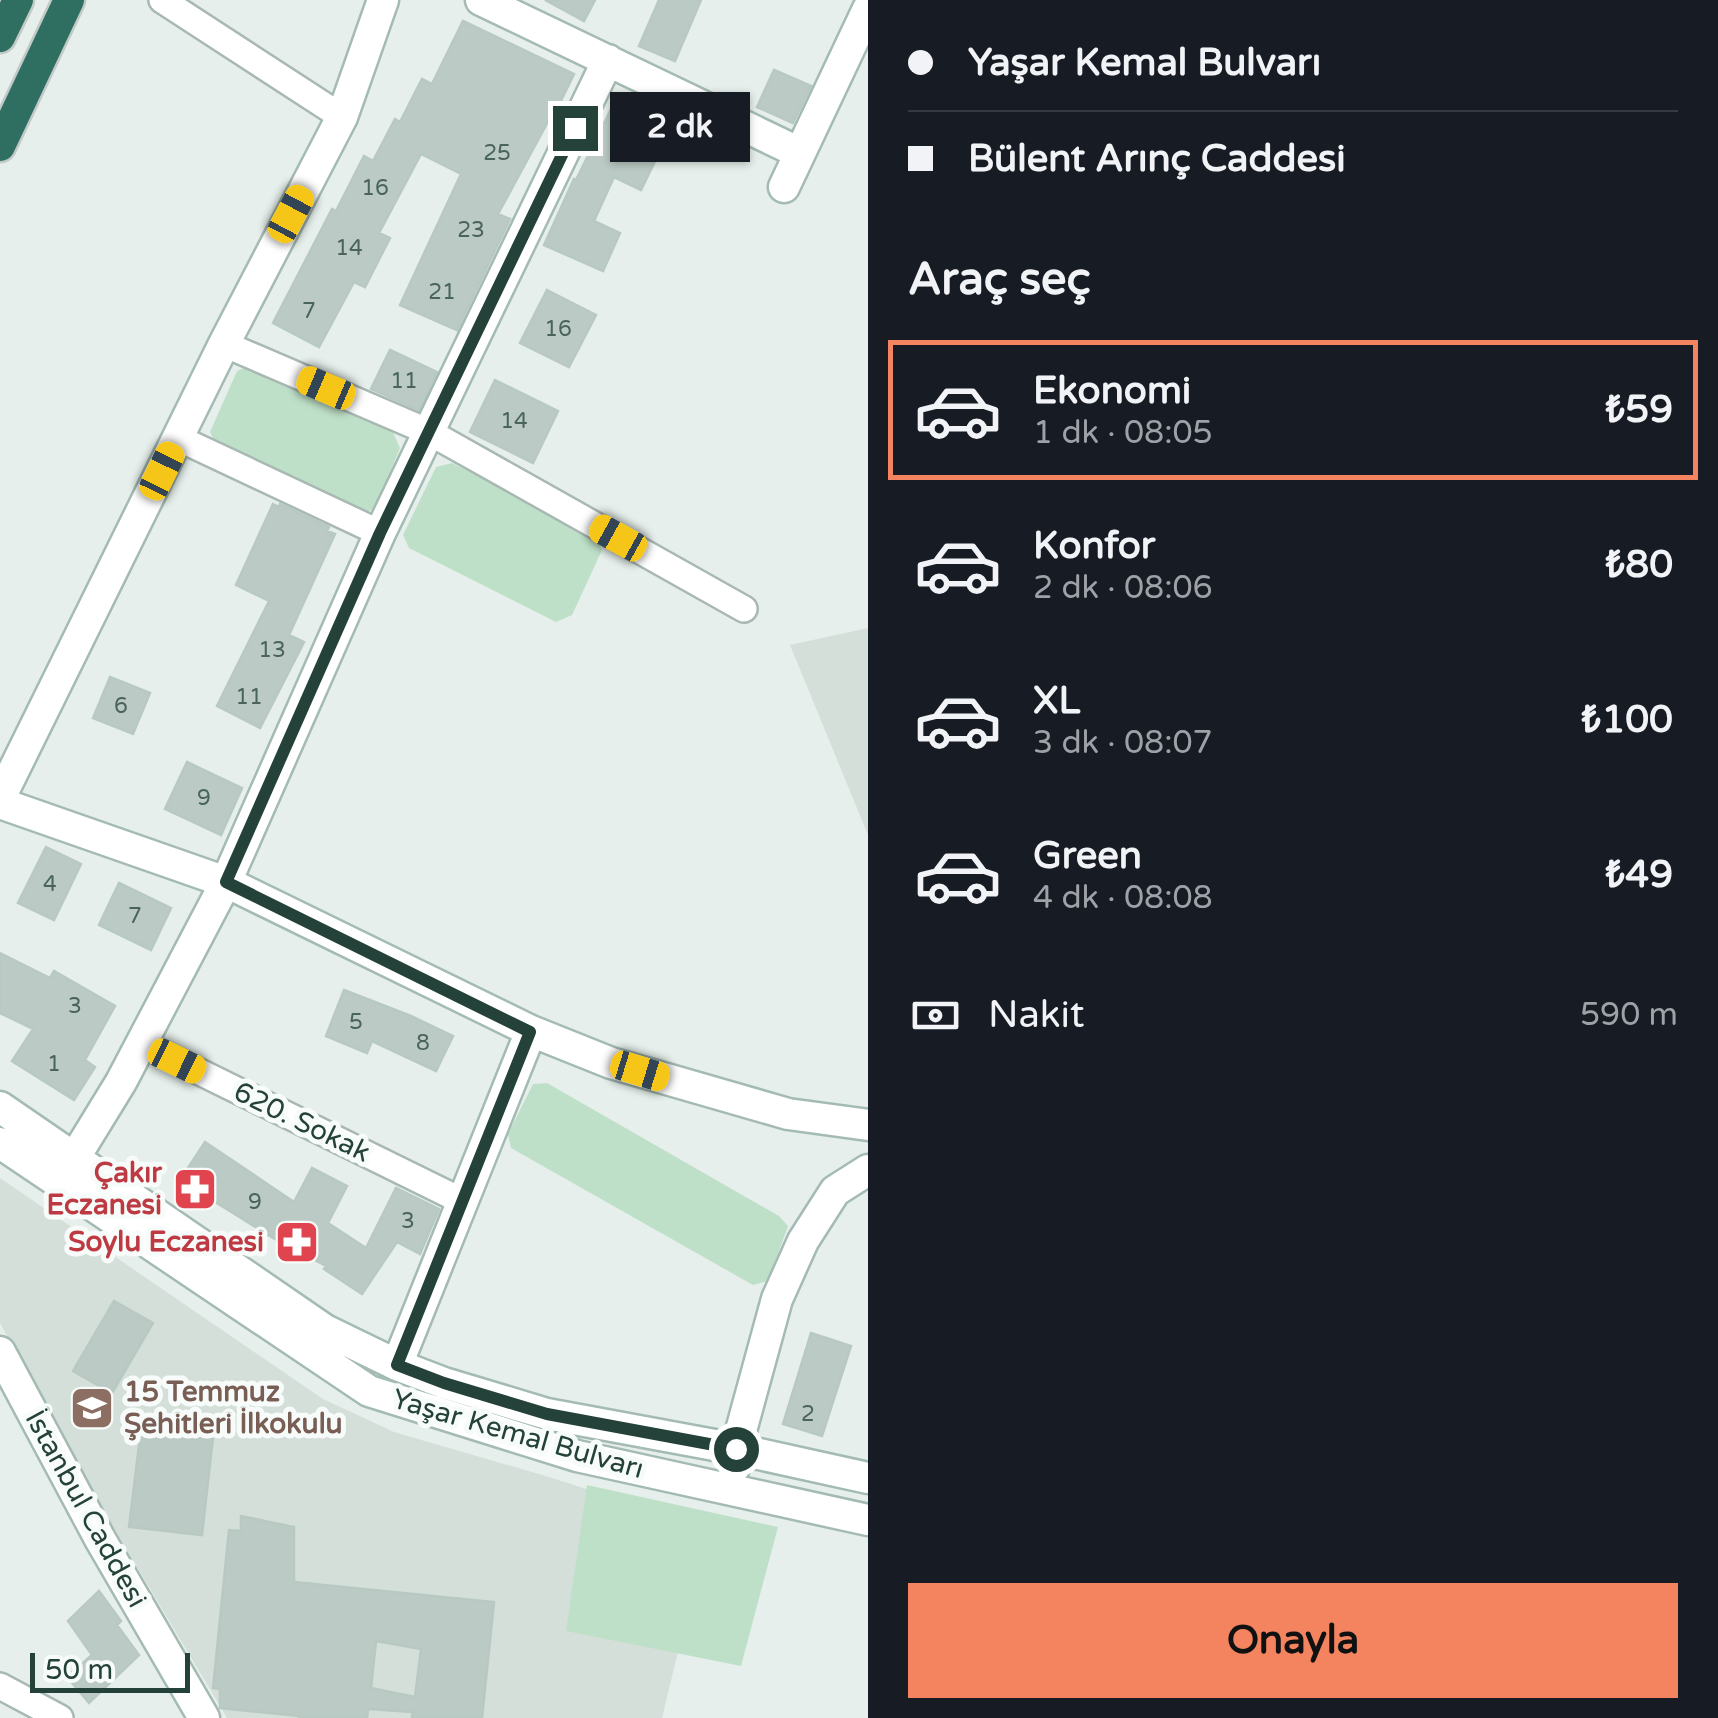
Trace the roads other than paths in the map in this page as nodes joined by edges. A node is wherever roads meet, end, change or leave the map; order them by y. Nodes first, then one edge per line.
1 (18, 0) edge
2 (69, 0) edge
3 (162, 0) edge
4 (384, 0) edge
5 (481, 0) edge
6 (868, 9) edge
7 (1, 32) edge
8 (608, 60) junction
9 (342, 117) junction
10 (0, 146) edge
11 (800, 153) junction
12 (784, 187) dead end
13 (224, 344) junction
14 (429, 432) junction
15 (178, 438) junction
16 (380, 533) junction
17 (744, 609) dead end
18 (0, 801) edge
19 (226, 882) junction
20 (530, 1032) junction
21 (142, 1043) junction
22 (0, 1107) edge
23 (868, 1126) edge
24 (0, 1144) edge
25 (74, 1157) junction
26 (868, 1170) edge
27 (462, 1201) junction
28 (0, 1352) edge
29 (397, 1365) junction
30 (736, 1449) junction
31 (868, 1478) edge
32 (730, 1491) junction
33 (868, 1520) edge
34 (0, 1686) edge
35 (60, 1718) edge
36 (204, 1718) edge

1 - 7 highway
2 - 10 highway
3 - 9 street
4 - 9 street
5 - 8 street
6 - 11 street
8 - 11 street
8 - 14 street
9 - 13 street
11 - 12 street
13 - 14 street
13 - 15 street
14 - 16 street
14 - 17 street
15 - 16 street
15 - 18 street
16 - 19 street
18 - 19 street
19 - 20 street
19 - 21 street
20 - 23 street
20 - 27 street
21 - 25 street
21 - 27 street, 620. Sokak
22 - 25 street, Yaşar Kemal Bulvarı
24 - 32 street, Yaşar Kemal Bulvarı
25 - 29 street, Yaşar Kemal Bulvarı
26 - 30 street
27 - 29 street
28 - 36 street, İstanbul Caddesi
29 - 30 street, Yaşar Kemal Bulvarı
30 - 31 street, Yaşar Kemal Bulvarı
30 - 32 street
32 - 33 street, Yaşar Kemal Bulvarı
34 - 35 street

